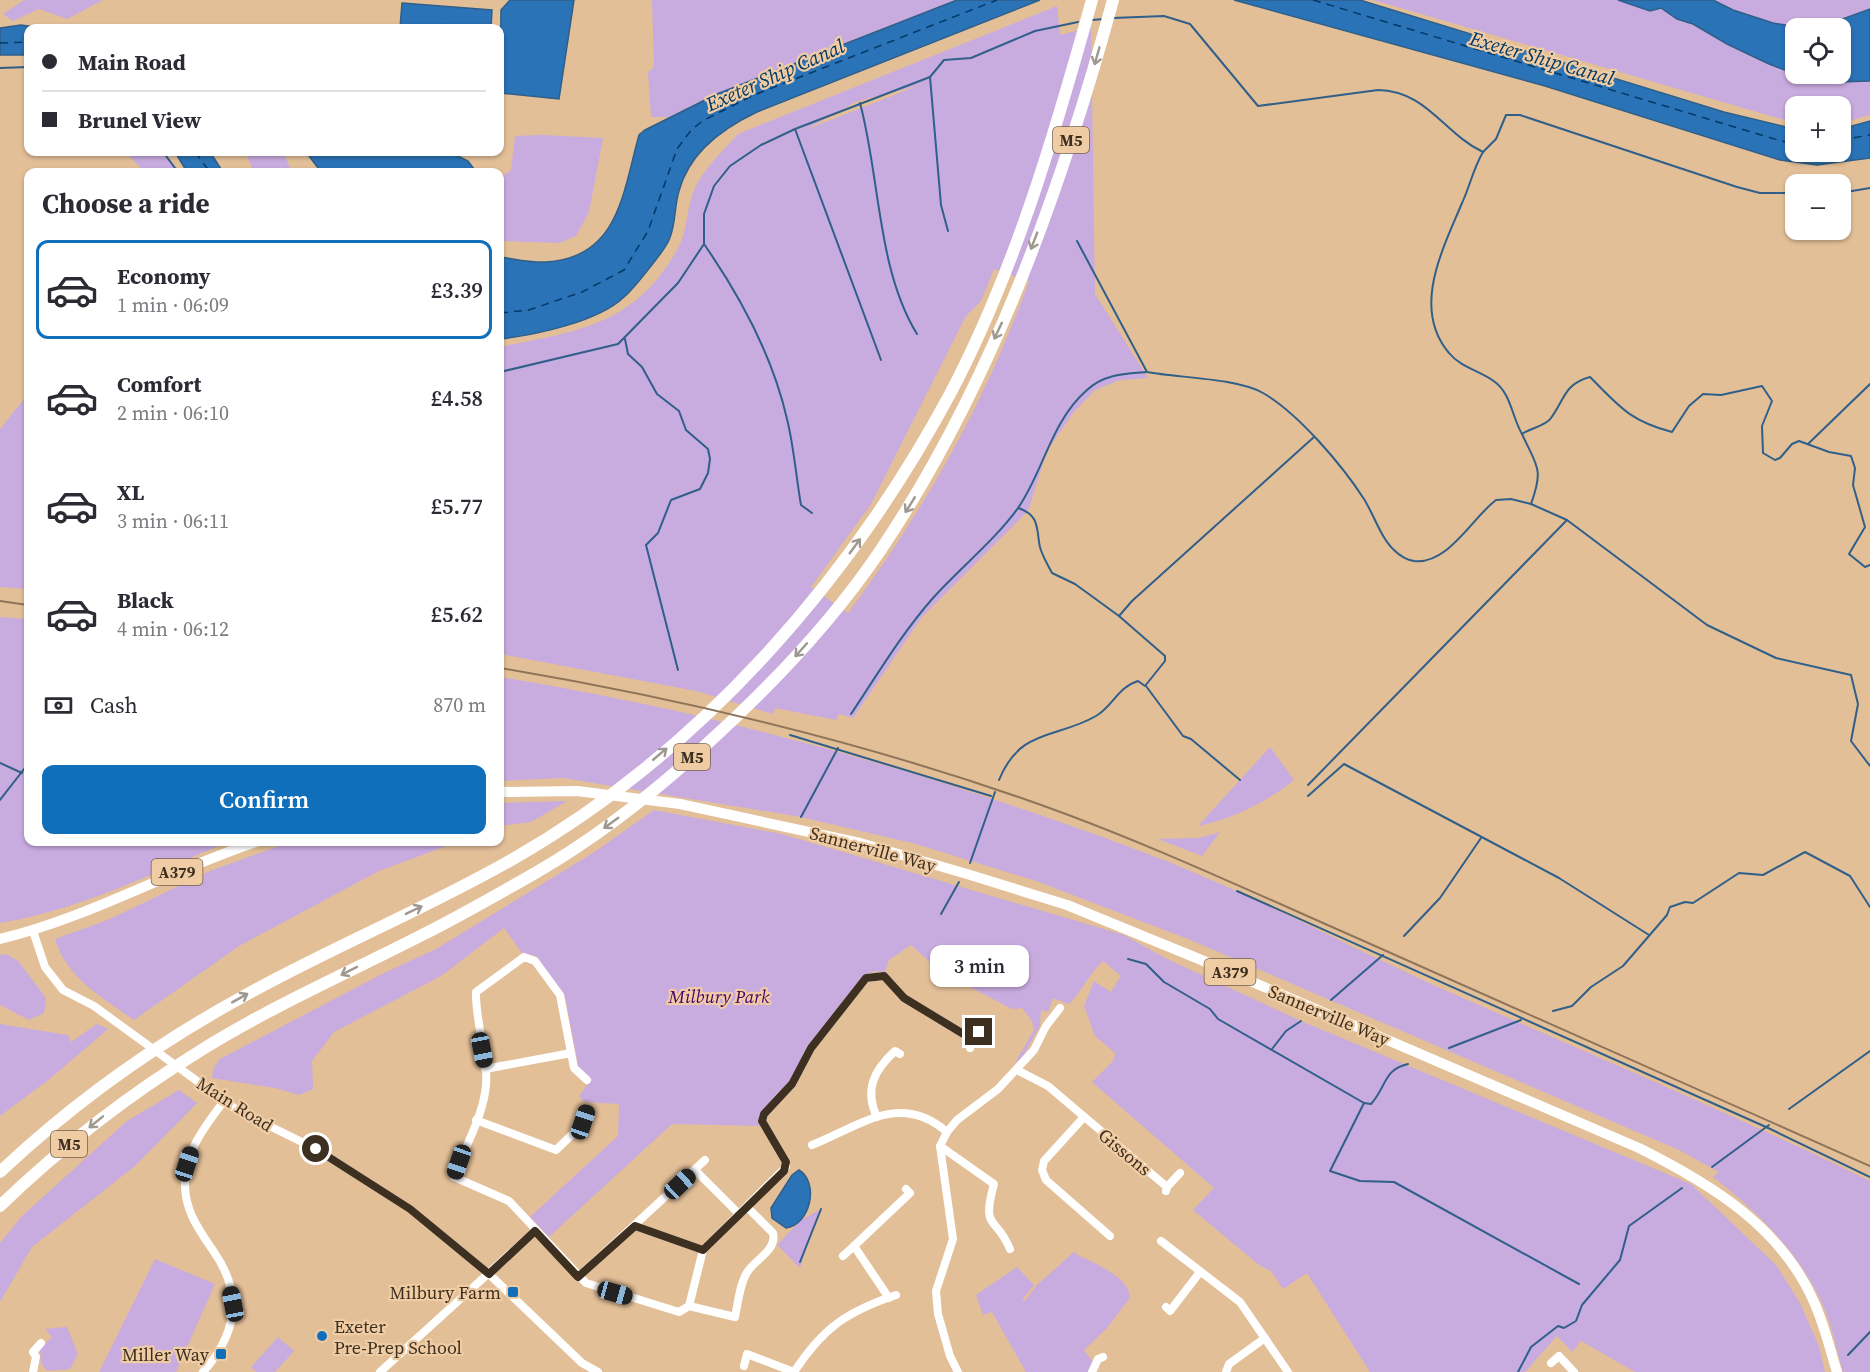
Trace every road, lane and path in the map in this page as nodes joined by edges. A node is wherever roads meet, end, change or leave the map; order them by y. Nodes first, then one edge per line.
1 (1092, 0) edge
2 (1113, 0) edge
3 (504, 792) edge
4 (243, 846) edge
5 (33, 931) junction
6 (0, 939) edge
7 (1060, 1008) dead end
8 (979, 1032) dead end
9 (970, 1038) junction
10 (970, 1048) dead end
11 (895, 1050) dead end
12 (571, 1053) junction
13 (485, 1069) junction
14 (1017, 1070) junction
15 (587, 1080) dead end
16 (224, 1101) junction
17 (587, 1110) dead end
18 (877, 1117) junction
19 (1084, 1117) junction
20 (476, 1120) junction
21 (947, 1132) junction
22 (812, 1145) dead end
23 (940, 1146) junction
24 (705, 1160) dead end
25 (696, 1170) junction
26 (0, 1172) edge
27 (1180, 1173) dead end
28 (910, 1193) dead end
29 (0, 1206) edge
30 (748, 1208) junction
31 (738, 1213) junction
32 (635, 1226) junction
33 (535, 1231) junction
34 (1110, 1236) dead end
35 (1161, 1240) dead end
36 (854, 1246) junction
37 (1010, 1249) dead end
38 (703, 1250) junction
39 (843, 1256) dead end
40 (1200, 1272) junction
41 (489, 1274) junction
42 (578, 1277) junction
43 (689, 1306) junction
44 (1170, 1311) dead end
45 (1265, 1338) junction
46 (41, 1343) dead end
47 (24, 1346) dead end
48 (33, 1352) junction
49 (1103, 1357) dead end
50 (1551, 1363) dead end
51 (744, 1366) dead end
52 (33, 1372) edge
53 (202, 1372) edge
54 (380, 1372) edge
55 (598, 1372) edge
56 (794, 1372) edge
57 (958, 1372) edge
58 (1092, 1372) edge
59 (1226, 1372) edge
60 (1288, 1372) edge
61 (1574, 1372) edge
62 (1837, 1372) edge

26 -> 1 highway, M5
2 -> 29 highway, M5
3 - 62 main road, Sannerville Way / A379
4 - 5 main road, A379
5 - 6 main road, A379
5 - 16 street, Main Road
7 - 14 street
8 - 9 street
9 - 10 street
9 - 30 street
11 - 18 street
12 - 13 street
12 - 13 street
12 - 15 street
13 - 20 street
14 - 19 street, Gissons
14 - 21 street
16 - 41 street, Main Road
16 - 53 street
17 - 20 street
18 - 21 street
18 - 22 street
19 - 27 street, Gissons
19 - 34 street, Gissons
20 - 33 street
21 - 23 street
23 - 37 street
23 - 57 street
24 - 25 street
25 - 31 street
25 - 32 street
28 - 36 street
30 - 31 street
30 - 43 street
31 - 38 street
32 - 38 street
32 - 42 street
33 - 41 street
33 - 42 street
35 - 40 street
36 - 39 street
36 - 56 street
38 - 43 street
40 - 44 street
40 - 45 street
41 - 54 street
41 - 55 street, Main Road
42 - 43 street
45 - 59 street
45 - 60 street
46 - 48 street
47 - 48 street
48 - 52 street
49 - 58 street
50 - 61 street
51 - 56 street

